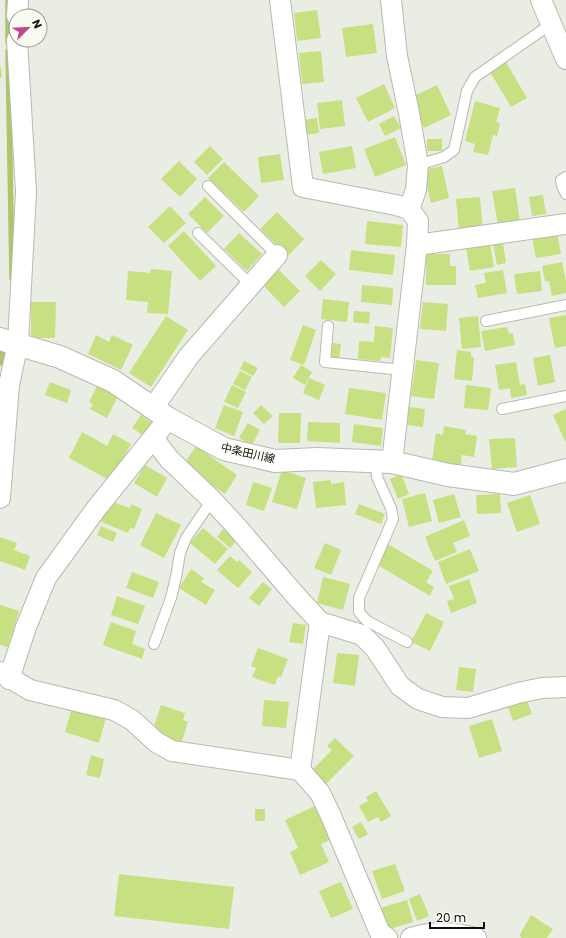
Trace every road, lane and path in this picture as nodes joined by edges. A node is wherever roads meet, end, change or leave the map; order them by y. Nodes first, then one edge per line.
1 (280, 0) edge
2 (391, 0) edge
3 (541, 0) edge
4 (551, 24) junction
5 (17, 48) edge
6 (566, 59) edge
7 (418, 165) junction
8 (566, 177) edge
9 (208, 186) dead end
10 (566, 194) edge
11 (409, 209) junction
12 (566, 224) edge
13 (198, 233) dead end
14 (418, 245) junction
15 (277, 255) joint
16 (251, 285) junction
17 (566, 304) edge
18 (486, 321) dead end
19 (328, 326) dead end
20 (9, 341) edge
21 (402, 370) junction
22 (566, 396) edge
23 (502, 408) dead end
24 (161, 413) junction
25 (153, 438) junction
26 (384, 462) junction
27 (566, 470) edge
28 (0, 498) edge
29 (212, 500) junction
30 (320, 622) junction
31 (407, 642) dead end
32 (154, 644) dead end
33 (5, 675) edge
34 (566, 687) edge
35 (300, 770) junction
36 (386, 938) edge
37 (411, 938) edge
38 (476, 938) edge

1 - 11 street
2 - 7 street
3 - 4 street
4 - 6 street
4 - 7 lane
5 - 20 street
7 - 11 street
8 - 10 lane
9 - 15 lane
11 - 14 street
12 - 14 street
13 - 16 lane
14 - 21 street
15 - 16 street
16 - 24 street
17 - 18 lane
19 - 21 lane
20 - 24 main road, 中条田川線
20 - 28 street
21 - 26 street
22 - 23 lane
24 - 25 street
24 - 26 main road, 中条田川線
25 - 29 street
25 - 33 street
26 - 27 main road, 中条田川線
26 - 31 lane
29 - 30 street
29 - 32 lane
30 - 34 street
30 - 35 street
33 - 35 street
35 - 36 street
37 - 38 street

